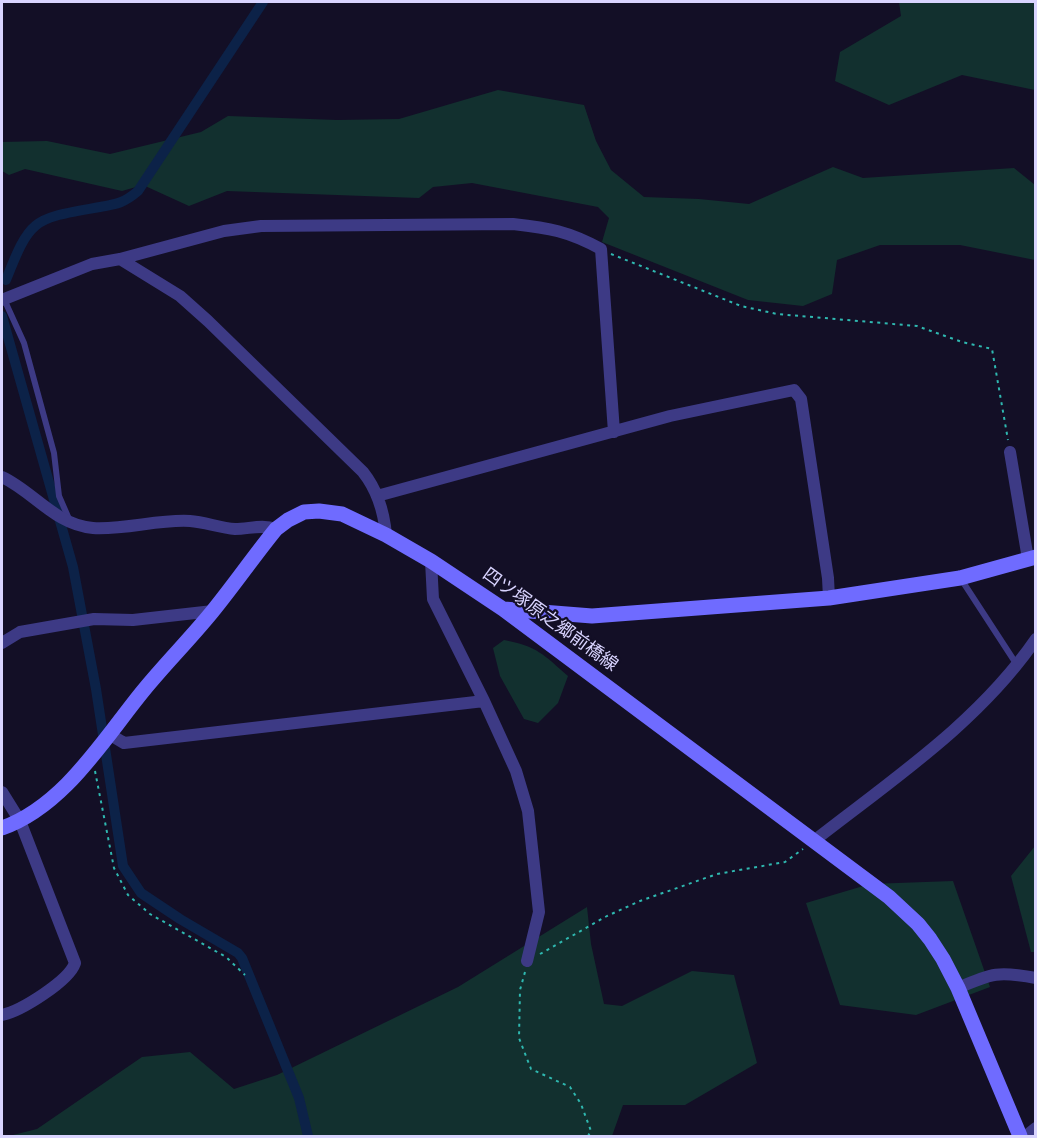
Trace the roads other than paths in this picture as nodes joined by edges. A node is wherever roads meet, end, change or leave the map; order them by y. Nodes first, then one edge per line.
1 (120, 259) junction
2 (3, 300) edge
3 (614, 432) junction
4 (1010, 452) road end
5 (2, 477) edge
6 (377, 496) junction
7 (69, 521) junction
8 (276, 529) junction
9 (386, 535) junction
10 (1032, 558) edge
11 (431, 561) junction
12 (960, 578) junction
13 (829, 598) junction
14 (503, 609) junction
15 (213, 611) junction
16 (1035, 639) edge
17 (2, 643) edge
18 (1017, 664) junction
19 (484, 701) junction
20 (102, 743) junction
21 (2, 792) edge
22 (20, 821) junction
23 (2, 828) edge
24 (815, 840) junction
25 (527, 961) road end
26 (1035, 978) edge
27 (958, 988) junction
28 (2, 1015) edge
29 (1035, 1128) edge
30 (1020, 1137) edge
31 (1026, 1137) edge

1 - 2 street
1 - 3 street
1 - 6 street
2 - 7 lane
3 - 6 street
3 - 13 street
4 - 10 street
5 - 7 street
6 - 9 street
7 - 8 street
8 - 9 main road, 四ツ塚原之郷前橋線
8 - 15 main road, 四ツ塚原之郷前橋線
9 - 11 main road, 四ツ塚原之郷前橋線
10 - 12 main road
11 - 14 main road, 四ツ塚原之郷前橋線
11 - 19 street
12 - 13 main road
12 - 18 lane
13 - 14 main road
14 - 24 main road, 四ツ塚原之郷前橋線
15 - 17 street
15 - 20 main road, 四ツ塚原之郷前橋線
16 - 18 street
18 - 24 street
19 - 20 street
19 - 25 street
20 - 22 main road, 四ツ塚原之郷前橋線
21 - 22 street
22 - 23 main road, 四ツ塚原之郷前橋線
22 - 28 street
24 - 27 main road, 四ツ塚原之郷前橋線
26 - 27 street
27 - 30 main road, 四ツ塚原之郷前橋線
29 - 31 street

